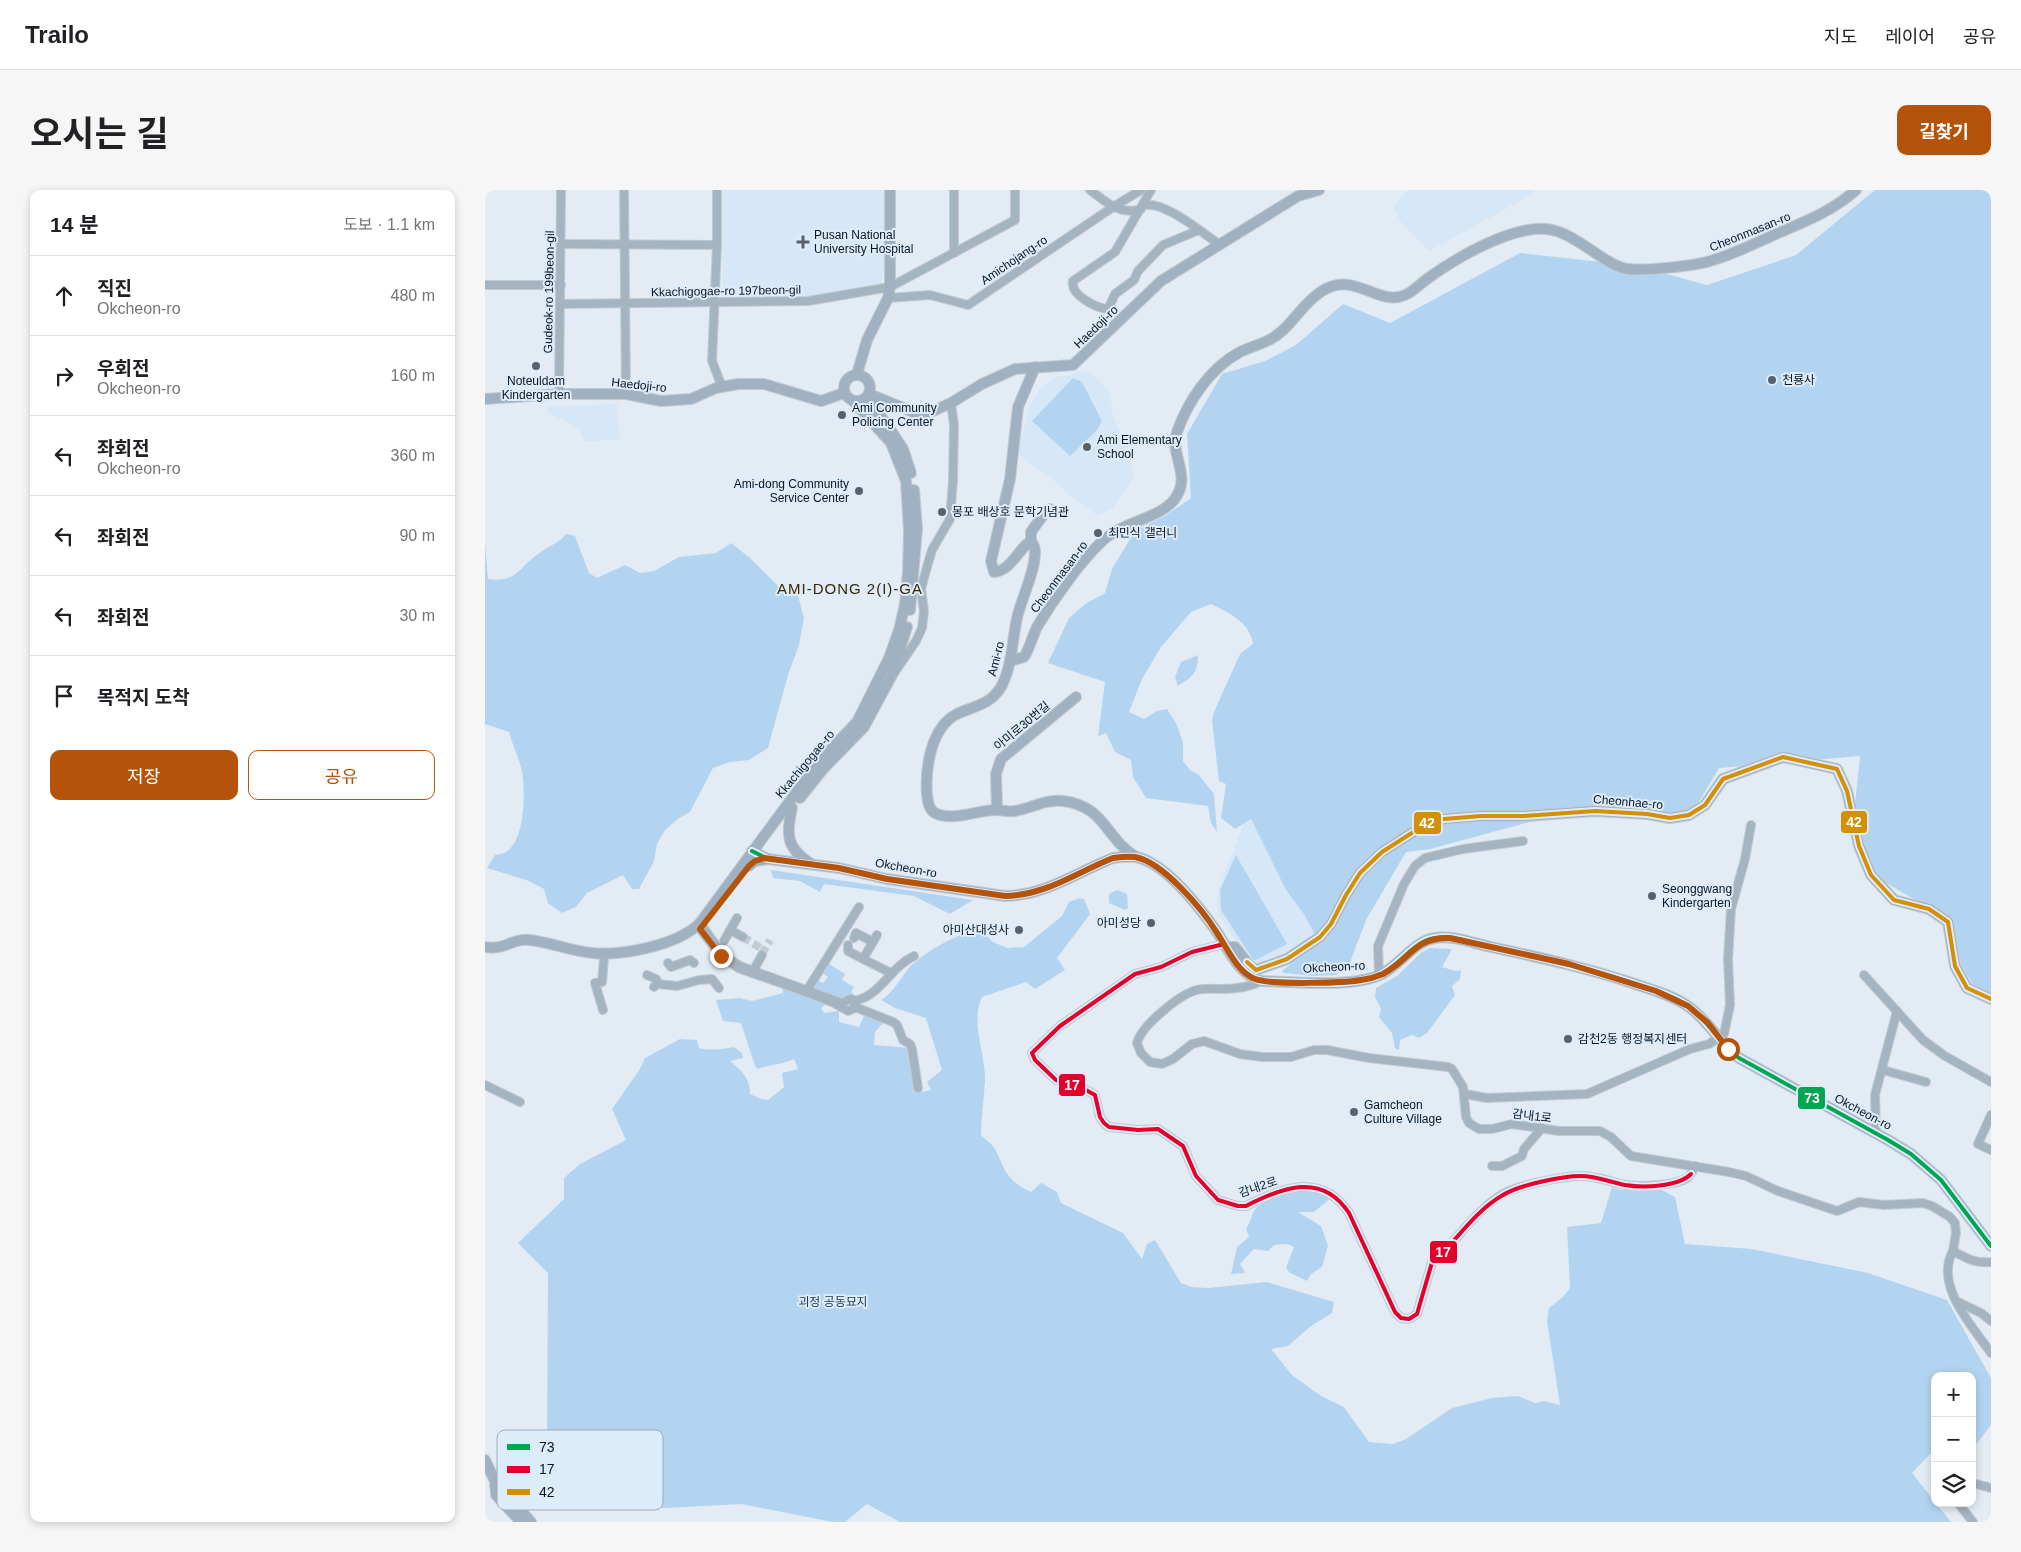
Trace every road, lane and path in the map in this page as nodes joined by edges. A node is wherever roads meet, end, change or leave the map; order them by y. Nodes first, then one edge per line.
1 (561, 190) edge
2 (624, 190) edge
3 (717, 190) edge
4 (890, 190) edge
5 (954, 190) edge
6 (1015, 190) edge
7 (1090, 190) edge
8 (1141, 190) edge
9 (1151, 190) edge
10 (1319, 190) edge
11 (1856, 190) edge
12 (1113, 207) junction
13 (1143, 207) junction
14 (1199, 230) junction
15 (561, 244) junction
16 (623, 244) junction
17 (1219, 244) junction
18 (717, 245) junction
19 (954, 253) junction
20 (485, 285) edge
21 (561, 285) junction
22 (890, 287) junction
23 (888, 298) junction
24 (715, 301) junction
25 (624, 303) junction
26 (560, 304) junction
27 (1035, 367) junction
28 (857, 374) junction
29 (722, 387) junction
30 (844, 393) junction
31 (559, 394) junction
32 (626, 394) junction
33 (868, 396) junction
34 (485, 399) edge
35 (853, 401) junction
36 (884, 401) junction
37 (951, 403) junction
38 (880, 416) junction
39 (1050, 509) dead end
40 (1031, 542) junction
41 (1010, 661) junction
42 (892, 675) junction
43 (1076, 697) dead end
44 (792, 808) junction
45 (997, 810) junction
46 (1751, 825) dead end
47 (1115, 838) junction
48 (1523, 841) dead end
49 (760, 855) junction
50 (1136, 857) junction
51 (1110, 860) junction
52 (813, 865) junction
53 (860, 907) dead end
54 (737, 918) dead end
55 (700, 926) junction
56 (730, 930) junction
57 (743, 937) tunnel mouth
58 (854, 938) dead end
59 (724, 941) dead end
60 (840, 945) junction
61 (1225, 946) junction
62 (485, 947) edge
63 (684, 953) dead end
64 (601, 954) junction
65 (763, 956) tunnel mouth
66 (914, 956) dead end
67 (863, 960) junction
68 (668, 963) dead end
69 (754, 972) junction
70 (891, 973) junction
71 (647, 975) dead end
72 (1379, 975) junction
73 (1864, 975) dead end
74 (1262, 981) junction
75 (719, 988) dead end
76 (808, 991) junction
77 (1991, 999) edge
78 (855, 1004) junction
79 (603, 1010) dead end
80 (1897, 1011) junction
81 (1718, 1036) junction
82 (1883, 1070) junction
83 (1926, 1082) dead end
84 (1991, 1082) edge
85 (485, 1087) edge
86 (918, 1088) dead end
87 (1465, 1094) junction
88 (519, 1104) dead end
89 (1991, 1115) edge
90 (1542, 1128) junction
91 (1876, 1134) junction
92 (1991, 1150) edge
93 (1492, 1166) dead end
94 (1695, 1166) junction
95 (1991, 1246) edge
96 (1953, 1251) junction
97 (1991, 1262) edge
98 (1956, 1301) junction
99 (1991, 1321) edge
100 (1991, 1353) edge
101 (485, 1460) edge
102 (495, 1481) junction
103 (497, 1483) edge
104 (1976, 1484) edge
105 (1991, 1488) edge
106 (497, 1495) edge
107 (1961, 1507) edge
108 (510, 1510) edge
109 (520, 1510) edge
110 (521, 1522) edge
111 (531, 1522) edge
112 (1973, 1522) edge

1 - 15 street, Gudeok-ro 199beon-gil
2 - 16 street
3 - 18 street
4 - 22 street
5 - 19 street
6 - 19 street, Kkachigogae-ro 197beon-gil
7 - 12 street
8 - 12 street, Amichojang-ro
9 - 13 street
10 - 17 street, Haedoji-ro
11 - 41 street, Cheonmasan-ro
12 - 13 street
12 - 23 street, Amichojang-ro
13 - 14 street
13 - 14 street
14 - 17 street
15 - 16 street
15 - 21 street, Gudeok-ro 199beon-gil
16 - 18 street
16 - 25 street
17 - 27 street, Haedoji-ro
18 - 24 street
19 - 22 street, Kkachigogae-ro 197beon-gil
20 - 21 street
21 - 26 street, Gudeok-ro 199beon-gil
22 - 23 street
22 - 24 street, Kkachigogae-ro 197beon-gil
23 - 28 street
24 - 25 street, Kkachigogae-ro 197beon-gil
24 - 29 street
25 - 26 street, Kkachigogae-ro 197beon-gil
25 - 32 street
26 - 31 street, Gudeok-ro 199beon-gil
27 - 37 street, Haedoji-ro
27 - 40 street
28 - 30 street
28 - 33 street
29 - 30 street, Haedoji-ro
29 - 32 street, Haedoji-ro
30 - 35 street
31 - 32 street, Haedoji-ro
31 - 34 street, Haedoji-ro
33 - 35 street
33 - 36 street, Haedoji-ro
33 - 38 street
35 - 49 street, Kkachigogae-ro
36 - 37 street, Haedoji-ro
36 - 38 street
37 - 42 street
38 - 42 street
39 - 40 street
40 - 41 street, Ami-ro
41 - 45 street, Ami-ro
42 - 44 street
43 - 45 street, 아미로30번길
44 - 49 street
44 - 52 street
45 - 47 street, Ami-ro
46 - 81 street
47 - 50 street, Ami-ro
47 - 51 street
48 - 72 street
49 - 52 street, Okcheon-ro
49 - 55 street, Kkachigogae-ro
49 - 55 street
50 - 51 street, Okcheon-ro
50 - 61 street
51 - 52 street, Okcheon-ro
53 - 60 street
54 - 56 street
55 - 64 street, Kkachigogae-ro
55 - 69 street
56 - 57 street
56 - 59 street
58 - 67 street
60 - 67 street
60 - 76 street
61 - 74 street
61 - 77 street, Cheonhae-ro
61 - 94 street, 감내2로
62 - 64 street, Kkachigogae-ro
63 - 68 street
64 - 79 street
65 - 69 street
66 - 70 street
67 - 70 street
69 - 76 street
70 - 78 street
71 - 75 street
72 - 74 street, Okcheon-ro
72 - 81 street, Okcheon-ro
73 - 80 street
74 - 87 street, 감내1로
76 - 78 street
78 - 86 street
80 - 82 street
80 - 84 street
81 - 87 street
81 - 91 street, Okcheon-ro
82 - 83 street
82 - 91 street
85 - 88 street
87 - 90 street, 감내1로
89 - 92 street
90 - 93 street
90 - 94 street, 감내1로
91 - 95 street, Okcheon-ro
94 - 96 street, 감내1로
96 - 97 street
96 - 98 street
98 - 99 street
98 - 100 street
101 - 102 street
102 - 103 street
102 - 106 street
104 - 105 street
107 - 112 street
108 - 110 street
109 - 111 street

